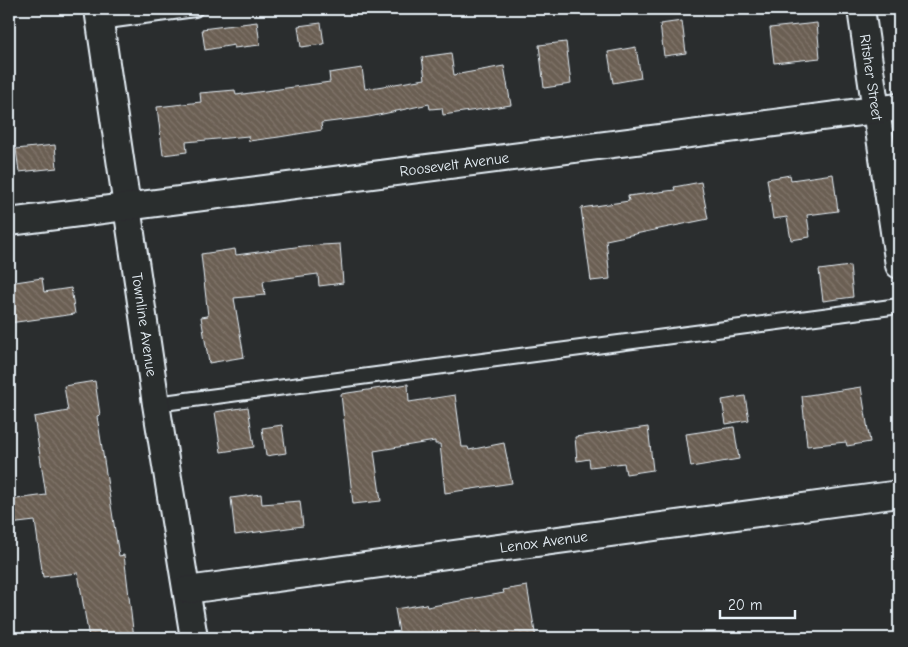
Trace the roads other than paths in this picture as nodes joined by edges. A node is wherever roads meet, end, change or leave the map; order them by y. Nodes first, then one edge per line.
1 (195, 9) edge
2 (862, 9) edge
3 (99, 15) edge
4 (887, 108) edge
5 (126, 206) junction
6 (9, 222) edge
7 (899, 265) edge
8 (899, 306) edge
9 (156, 404) junction
10 (899, 494) edge
11 (187, 590) junction
12 (194, 638) edge

1 - 3 lane
2 - 4 street, Ritsher Street
3 - 5 street, Townline Avenue
4 - 5 street, Roosevelt Avenue
4 - 7 street, Ritsher Street
5 - 6 street, Roosevelt Avenue
5 - 9 street, Townline Avenue
8 - 9 lane
9 - 11 street, Townline Avenue
10 - 11 street, Lenox Avenue
11 - 12 street, Townline Avenue

